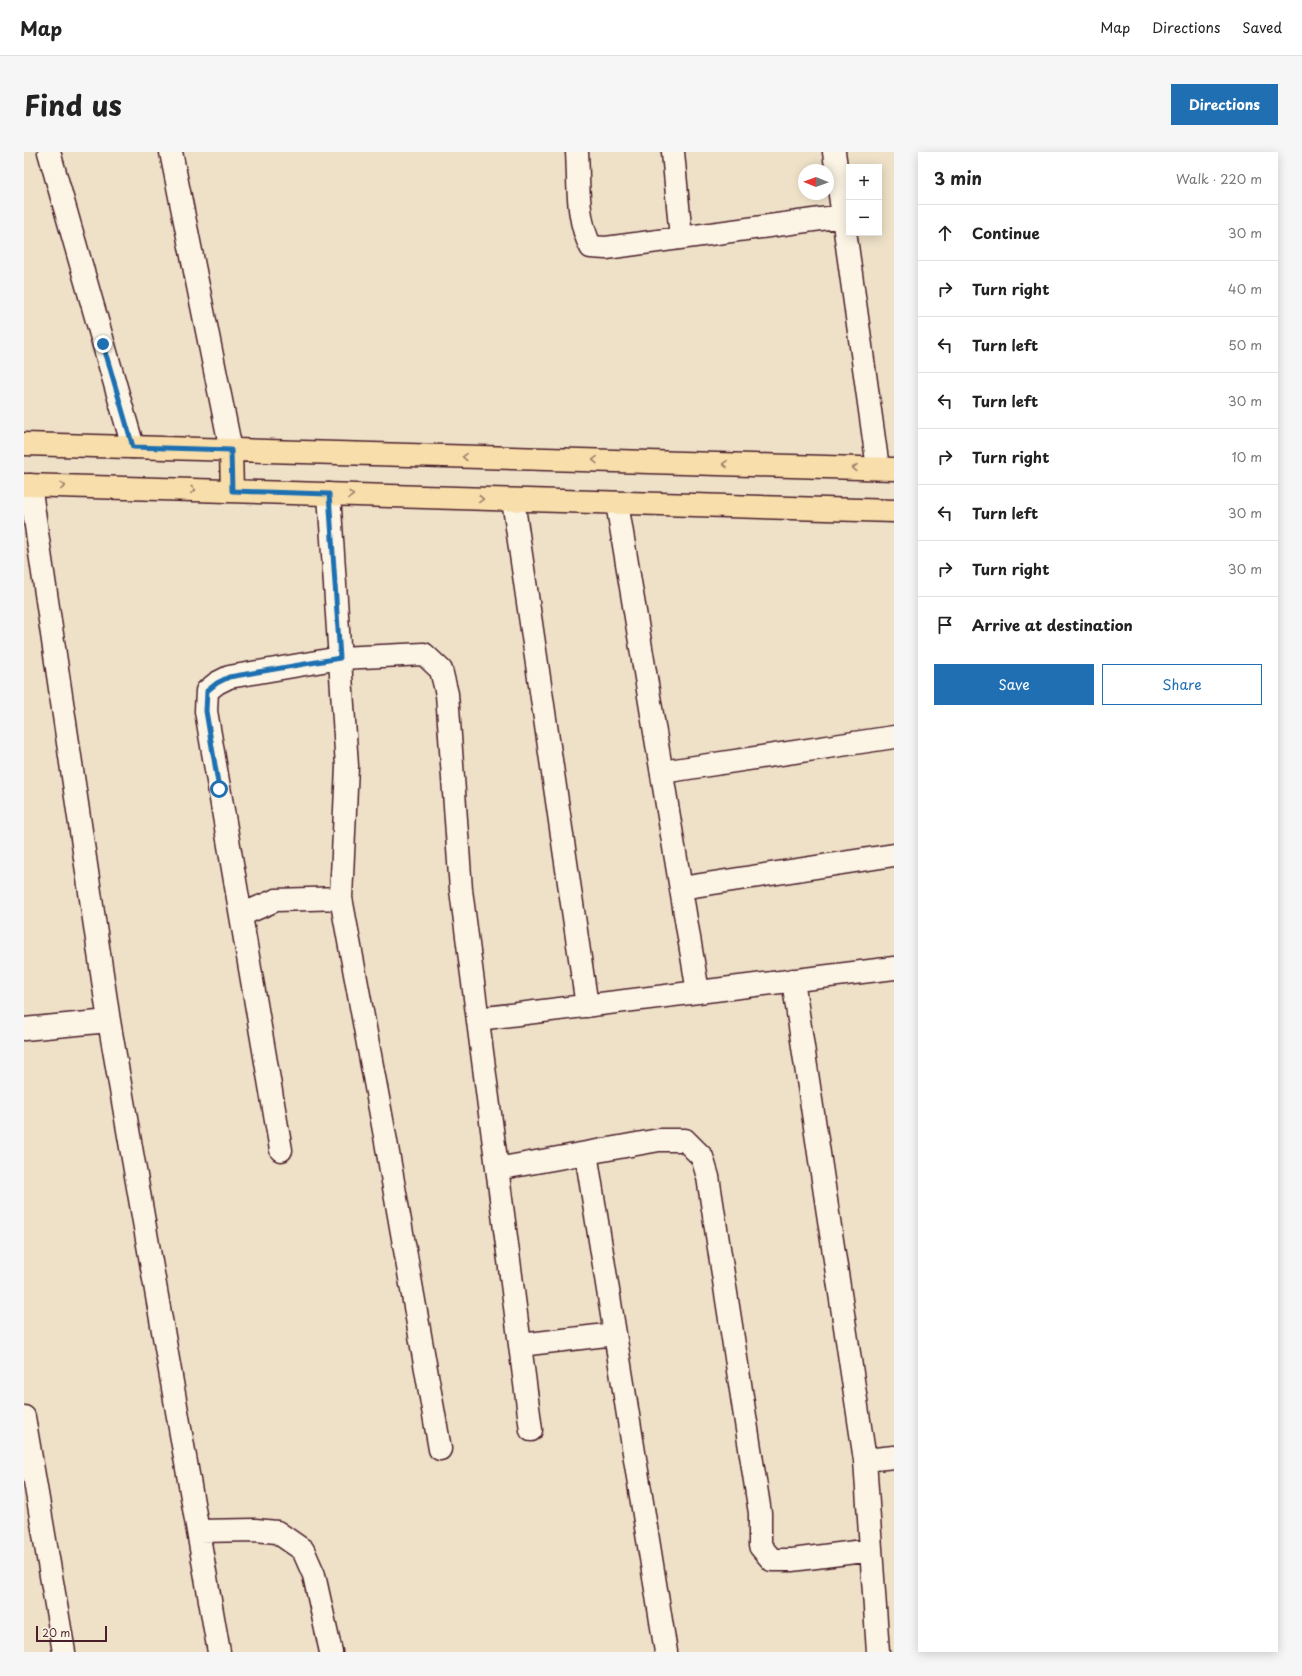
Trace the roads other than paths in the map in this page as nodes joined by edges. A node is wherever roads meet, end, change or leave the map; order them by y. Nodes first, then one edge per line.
1 (49, 152) edge
2 (171, 152) edge
3 (577, 152) edge
4 (673, 152) edge
5 (834, 152) edge
6 (843, 216) junction
7 (681, 238) junction
8 (24, 444) edge
9 (133, 447) junction
10 (231, 450) junction
11 (886, 469) edge
12 (27, 485) edge
13 (232, 491) junction
14 (329, 494) junction
15 (513, 500) junction
16 (617, 503) junction
17 (894, 511) edge
18 (340, 658) junction
19 (894, 737) edge
20 (662, 772) junction
21 (894, 855) edge
22 (681, 888) junction
23 (342, 898) junction
24 (241, 915) junction
25 (894, 968) edge
26 (793, 980) junction
27 (698, 992) junction
28 (588, 1006) junction
29 (478, 1019) junction
30 (109, 1021) junction
31 (24, 1029) edge
32 (281, 1150) dead end
33 (586, 1153) junction
34 (497, 1169) junction
35 (615, 1334) junction
36 (520, 1345) junction
37 (24, 1416) edge
38 (531, 1430) dead end
39 (440, 1449) dead end
40 (894, 1457) edge
41 (865, 1460) junction
42 (198, 1531) junction
43 (871, 1550) junction
44 (64, 1652) edge
45 (219, 1652) edge
46 (331, 1652) edge
47 (666, 1652) edge
48 (878, 1652) edge

1 - 9 street
2 - 10 street
3 - 7 street
4 - 7 street
5 - 6 street
6 - 7 street
6 - 11 street
8 - 9 main road
9 - 10 main road
11 -> 10 main road
10 - 13 main road
12 -> 13 main road
12 - 30 street
13 - 14 main road
14 -> 15 main road
14 - 18 street
15 - 16 main road
15 - 28 street
16 - 17 main road
16 - 20 street
18 - 23 street
18 - 24 street
18 - 29 street
19 - 20 street
20 - 22 street
21 - 22 street
22 - 27 street
23 - 24 street
23 - 39 street
24 - 32 street
25 - 26 street
26 - 27 street
26 - 41 street
27 - 28 street
28 - 29 street
29 - 34 street
30 - 31 street
30 - 42 street
33 - 34 street
33 - 35 street
33 - 43 street
34 - 36 street
35 - 36 street
35 - 47 street
36 - 38 street
37 - 44 street
40 - 41 street
41 - 43 street
42 - 45 street
42 - 46 street
43 - 48 street

